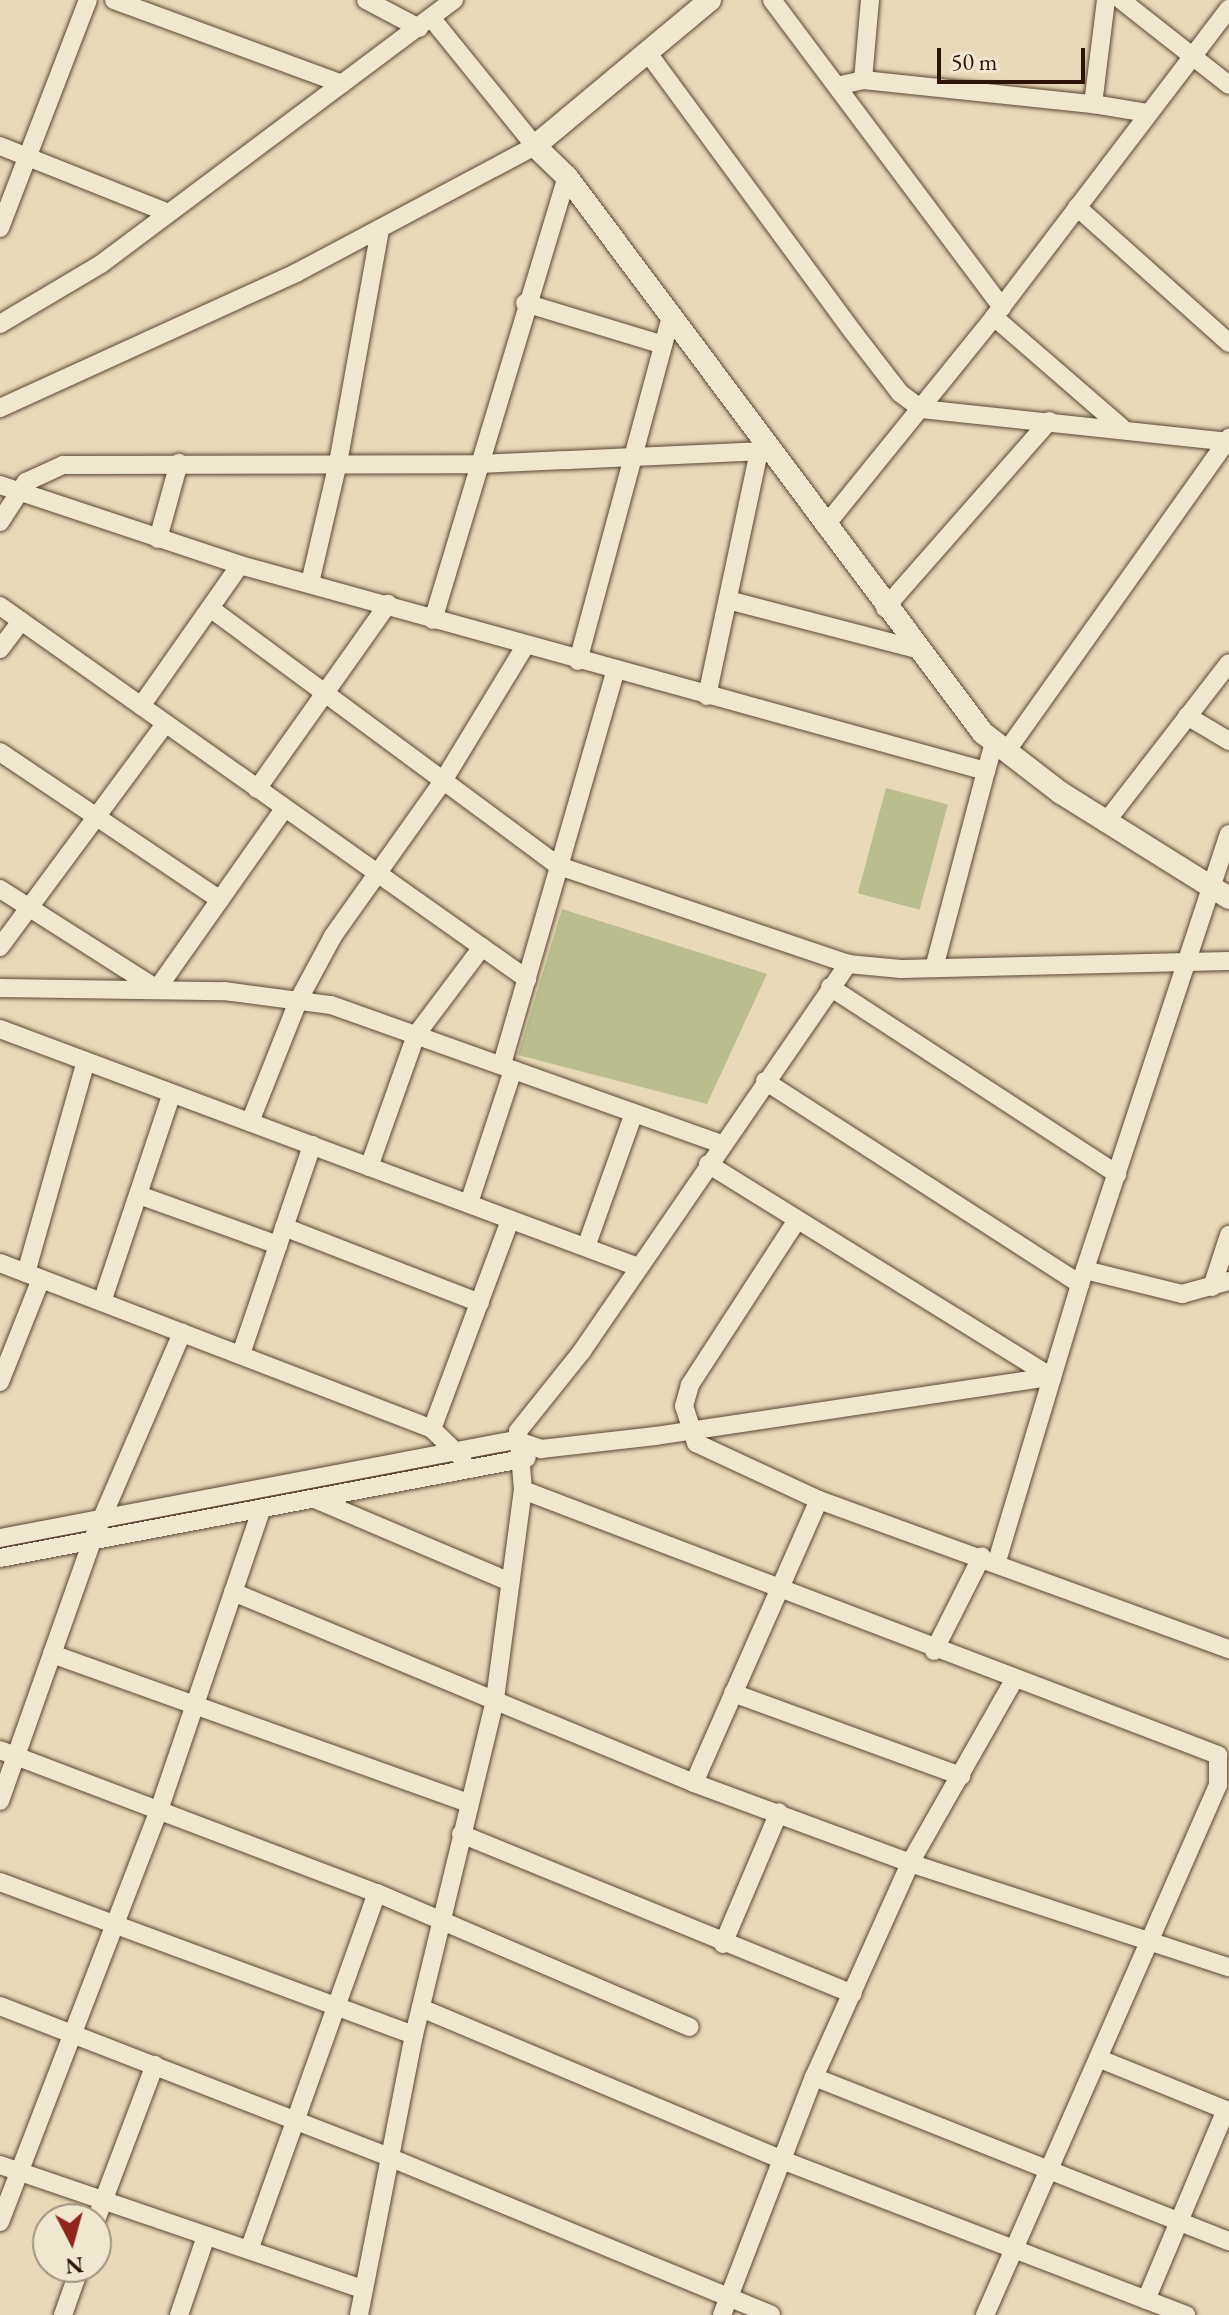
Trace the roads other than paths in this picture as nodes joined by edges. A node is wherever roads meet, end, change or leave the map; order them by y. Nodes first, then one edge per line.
1 (88, 0) edge
2 (114, 0) edge
3 (366, 0) edge
4 (454, 0) edge
5 (710, 0) edge
6 (772, 0) edge
7 (870, 0) edge
8 (1106, 0) edge
9 (1121, 0) edge
10 (1229, 8) edge
11 (426, 24) junction
12 (648, 53) junction
13 (1191, 54) junction
14 (863, 80) junction
15 (342, 84) junction
16 (1229, 85) edge
17 (837, 86) junction
18 (1093, 104) junction
19 (1148, 113) junction
20 (0, 146) edge
21 (535, 146) junction
22 (28, 158) junction
23 (567, 177) junction
24 (1077, 207) junction
25 (166, 212) junction
26 (0, 228) edge
27 (380, 229) junction
28 (525, 303) junction
29 (998, 312) junction
30 (670, 320) junction
31 (0, 324) edge
32 (1229, 343) edge
33 (663, 345) junction
34 (0, 408) edge
35 (921, 409) junction
36 (1049, 421) junction
37 (1122, 429) junction
38 (1228, 440) edge
39 (764, 452) junction
40 (633, 458) junction
41 (179, 463) junction
42 (338, 463) junction
43 (479, 464) junction
44 (0, 485) edge
45 (21, 492) junction
46 (0, 522) edge
47 (825, 526) junction
48 (158, 539) junction
49 (240, 565) junction
50 (310, 583) junction
51 (728, 600) junction
52 (388, 604) junction
53 (0, 606) edge
54 (210, 608) junction
55 (885, 608) junction
56 (433, 620) junction
57 (21, 621) junction
58 (525, 646) junction
59 (0, 649) edge
60 (916, 649) junction
61 (578, 661) junction
62 (1229, 663) edge
63 (616, 669) junction
64 (328, 696) junction
65 (707, 696) junction
66 (141, 706) junction
67 (1187, 716) junction
68 (165, 724) junction
69 (1229, 741) edge
70 (1002, 745) junction
71 (0, 752) edge
72 (986, 771) junction
73 (443, 781) junction
74 (257, 789) junction
75 (284, 809) junction
76 (95, 819) junction
77 (1105, 823) junction
78 (1229, 834) edge
79 (559, 866) junction
80 (379, 875) junction
81 (0, 889) edge
82 (1221, 893) edge
83 (220, 900) junction
84 (28, 908) junction
85 (0, 947) edge
86 (482, 947) junction
87 (1229, 961) edge
88 (1189, 963) junction
89 (848, 964) junction
90 (934, 968) junction
91 (527, 979) junction
92 (830, 987) junction
93 (0, 988) edge
94 (157, 989) junction
95 (299, 999) junction
96 (0, 1029) edge
97 (416, 1035) junction
98 (86, 1061) junction
99 (507, 1067) junction
100 (765, 1081) junction
101 (172, 1093) junction
102 (634, 1113) junction
103 (250, 1122) junction
104 (722, 1144) junction
105 (312, 1145) junction
106 (708, 1164) junction
107 (369, 1167) junction
108 (1117, 1174) junction
109 (139, 1195) junction
110 (469, 1203) junction
111 (510, 1220) junction
112 (797, 1220) junction
113 (1229, 1235) edge
114 (281, 1236) junction
115 (586, 1247) junction
116 (0, 1263) edge
117 (638, 1267) junction
118 (34, 1276) junction
119 (1082, 1277) junction
120 (1221, 1284) edge
121 (102, 1302) junction
122 (480, 1303) junction
123 (182, 1333) junction
124 (241, 1354) junction
125 (1052, 1377) junction
126 (0, 1382) edge
127 (432, 1429) junction
128 (688, 1431) junction
129 (515, 1440) junction
130 (541, 1449) junction
131 (457, 1451) junction
132 (520, 1463) junction
133 (474, 1471) junction
134 (523, 1490) junction
135 (317, 1500) junction
136 (819, 1500) junction
137 (261, 1510) junction
138 (104, 1519) junction
139 (0, 1538) edge
140 (92, 1541) junction
141 (0, 1558) edge
142 (990, 1559) junction
143 (510, 1582) junction
144 (233, 1592) junction
145 (778, 1592) junction
146 (1229, 1649) edge
147 (934, 1651) junction
148 (52, 1654) junction
149 (1014, 1680) junction
150 (733, 1693) junction
151 (495, 1699) junction
152 (193, 1701) junction
153 (8, 1753) edge
154 (961, 1776) junction
155 (694, 1783) junction
156 (0, 1801) edge
157 (469, 1803) junction
158 (779, 1812) junction
159 (158, 1813) junction
160 (461, 1834) junction
161 (910, 1863) junction
162 (0, 1882) edge
163 (377, 1893) junction
164 (439, 1922) junction
165 (114, 1923) junction
166 (1149, 1942) junction
167 (723, 1944) junction
168 (1229, 1967) edge
169 (853, 1994) junction
170 (0, 2006) edge
171 (337, 2006) junction
172 (421, 2008) junction
173 (689, 2027) dead end
174 (70, 2033) junction
175 (414, 2035) junction
176 (1100, 2059) junction
177 (155, 2065) junction
178 (814, 2077) junction
179 (1228, 2111) edge
180 (297, 2121) junction
181 (391, 2158) junction
182 (782, 2160) junction
183 (0, 2165) edge
184 (1051, 2170) junction
185 (19, 2172) junction
186 (103, 2201) junction
187 (0, 2222) edge
188 (1181, 2222) junction
189 (206, 2236) junction
190 (1229, 2241) edge
191 (249, 2250) junction
192 (1013, 2250) junction
193 (74, 2283) edge
194 (363, 2289) junction
195 (1146, 2300) junction
196 (725, 2306) edge
197 (63, 2315) edge
198 (179, 2315) edge
199 (359, 2315) edge
200 (771, 2315) edge
201 (985, 2315) edge
202 (1186, 2315) edge

1 - 22 street
2 - 15 street
3 - 11 street
4 - 11 street
5 - 12 street
6 - 17 street
7 - 14 street
8 - 18 street
9 - 13 street
10 - 13 street
11 - 15 street
11 - 21 street
12 - 21 street
12 - 35 street
13 - 16 street
13 - 19 street
14 - 17 street
14 - 18 street
15 - 25 street
17 - 29 street
18 - 19 street
19 - 24 street
20 - 22 street
21 - 23 street
21 - 27 street
22 - 25 street
22 - 26 street
23 - 28 street
23 - 30 street
24 - 29 street
24 - 32 street
25 - 31 street
27 - 34 street
27 - 42 street
28 - 33 street
28 - 43 street
29 - 35 street
29 - 37 street
30 - 33 street
30 - 39 street
33 - 40 street
35 - 36 street
35 - 47 street
36 - 37 street
36 - 55 street
37 - 38 street
38 - 70 street
39 - 40 street
39 - 47 street
39 - 51 street
40 - 43 street
40 - 61 street
41 - 42 street
41 - 45 street
41 - 48 street
42 - 43 street
42 - 50 street
43 - 56 street
44 - 45 street
45 - 46 street
45 - 48 street
47 - 55 street
48 - 49 street
49 - 50 street
49 - 54 street
50 - 52 street
51 - 60 street
51 - 65 street
52 - 56 street
52 - 64 street
53 - 57 street
54 - 64 street
54 - 66 street
55 - 60 street
56 - 58 street
57 - 59 street
57 - 66 street
58 - 61 street
58 - 73 street
60 - 70 street
61 - 63 street
62 - 67 street
63 - 65 street
63 - 79 street
64 - 73 street
64 - 74 street
65 - 72 street
66 - 68 street
67 - 69 street
67 - 77 street
68 - 74 street
68 - 76 street
70 - 72 street
70 - 77 street
71 - 76 street
72 - 90 street
73 - 79 street
73 - 80 street
74 - 75 street
75 - 80 street
75 - 83 street
76 - 83 street
76 - 84 street
77 - 82 street
78 - 82 street
79 - 89 street
79 - 91 street
80 - 86 street
80 - 95 street
81 - 84 street
82 - 88 street
83 - 94 street
84 - 85 street
84 - 94 street
86 - 91 street
86 - 97 street
87 - 88 street
88 - 90 street
88 - 108 street
89 - 90 street
89 - 92 street
91 - 99 street
92 - 100 street
92 - 108 street
93 - 94 street
94 - 95 street
95 - 97 street
95 - 103 street
96 - 98 street
97 - 99 street
97 - 107 street
98 - 101 street
98 - 118 street
99 - 102 street
99 - 110 street
100 - 104 street
100 - 119 street
101 - 103 street
101 - 109 street
102 - 104 street
102 - 115 street
103 - 105 street
104 - 106 street
105 - 107 street
105 - 114 street
106 - 112 street
106 - 117 street
107 - 110 street
108 - 119 street
109 - 114 street
109 - 121 street
110 - 111 street
111 - 115 street
111 - 122 street
112 - 125 street
112 - 128 street
113 - 120 street
114 - 122 street
114 - 124 street
115 - 117 street
116 - 118 street
117 - 129 street
118 - 121 street
118 - 126 street
119 - 120 street
119 - 125 street
121 - 123 street
122 - 127 street
123 - 124 street
123 - 138 street
124 - 127 street
125 - 128 street
125 - 142 street
127 - 131 street
128 - 130 street
128 - 136 street
129 - 130 street
129 - 131 street
129 - 132 street
130 - 132 street
131 - 133 street
131 - 138 street
132 - 133 street
132 - 134 street
133 - 135 street
134 - 143 street
134 - 145 street
135 - 137 street
135 - 143 street
136 - 142 street
136 - 145 street
137 - 140 street
137 - 144 street
138 - 139 street
138 - 140 street
140 - 141 street
140 - 148 street
142 - 146 street
142 - 147 street
143 - 151 street
144 - 151 street
144 - 152 street
145 - 147 street
145 - 150 street
147 - 149 street
148 - 152 street
148 - 153 street
149 - 154 street
149 - 166 street
150 - 154 street
150 - 155 street
151 - 155 street
151 - 157 street
152 - 157 street
152 - 159 street
153 - 156 street
153 - 159 street
154 - 161 street
155 - 158 street
157 - 160 street
158 - 161 street
158 - 167 street
159 - 163 street
159 - 165 street
160 - 164 street
160 - 167 street
161 - 166 street
161 - 169 street
162 - 165 street
163 - 164 street
163 - 171 street
164 - 172 street
164 - 173 street
165 - 171 street
165 - 174 street
166 - 168 street
166 - 176 street
167 - 169 street
169 - 178 street
170 - 174 street
171 - 175 street
171 - 180 street
172 - 175 street
172 - 182 street
174 - 177 street
174 - 185 street
175 - 181 street
176 - 179 street
176 - 184 street
177 - 180 street
177 - 186 street
178 - 182 street
178 - 184 street
179 - 188 street
180 - 181 street
180 - 191 street
181 - 194 street
181 - 196 street
182 - 192 street
182 - 196 street
183 - 185 street
184 - 188 street
184 - 192 street
185 - 186 street
185 - 187 street
186 - 189 street
188 - 190 street
188 - 195 street
189 - 191 street
189 - 198 street
191 - 194 street
192 - 195 street
192 - 201 street
193 - 197 street
194 - 199 street
195 - 202 street
196 - 200 street

